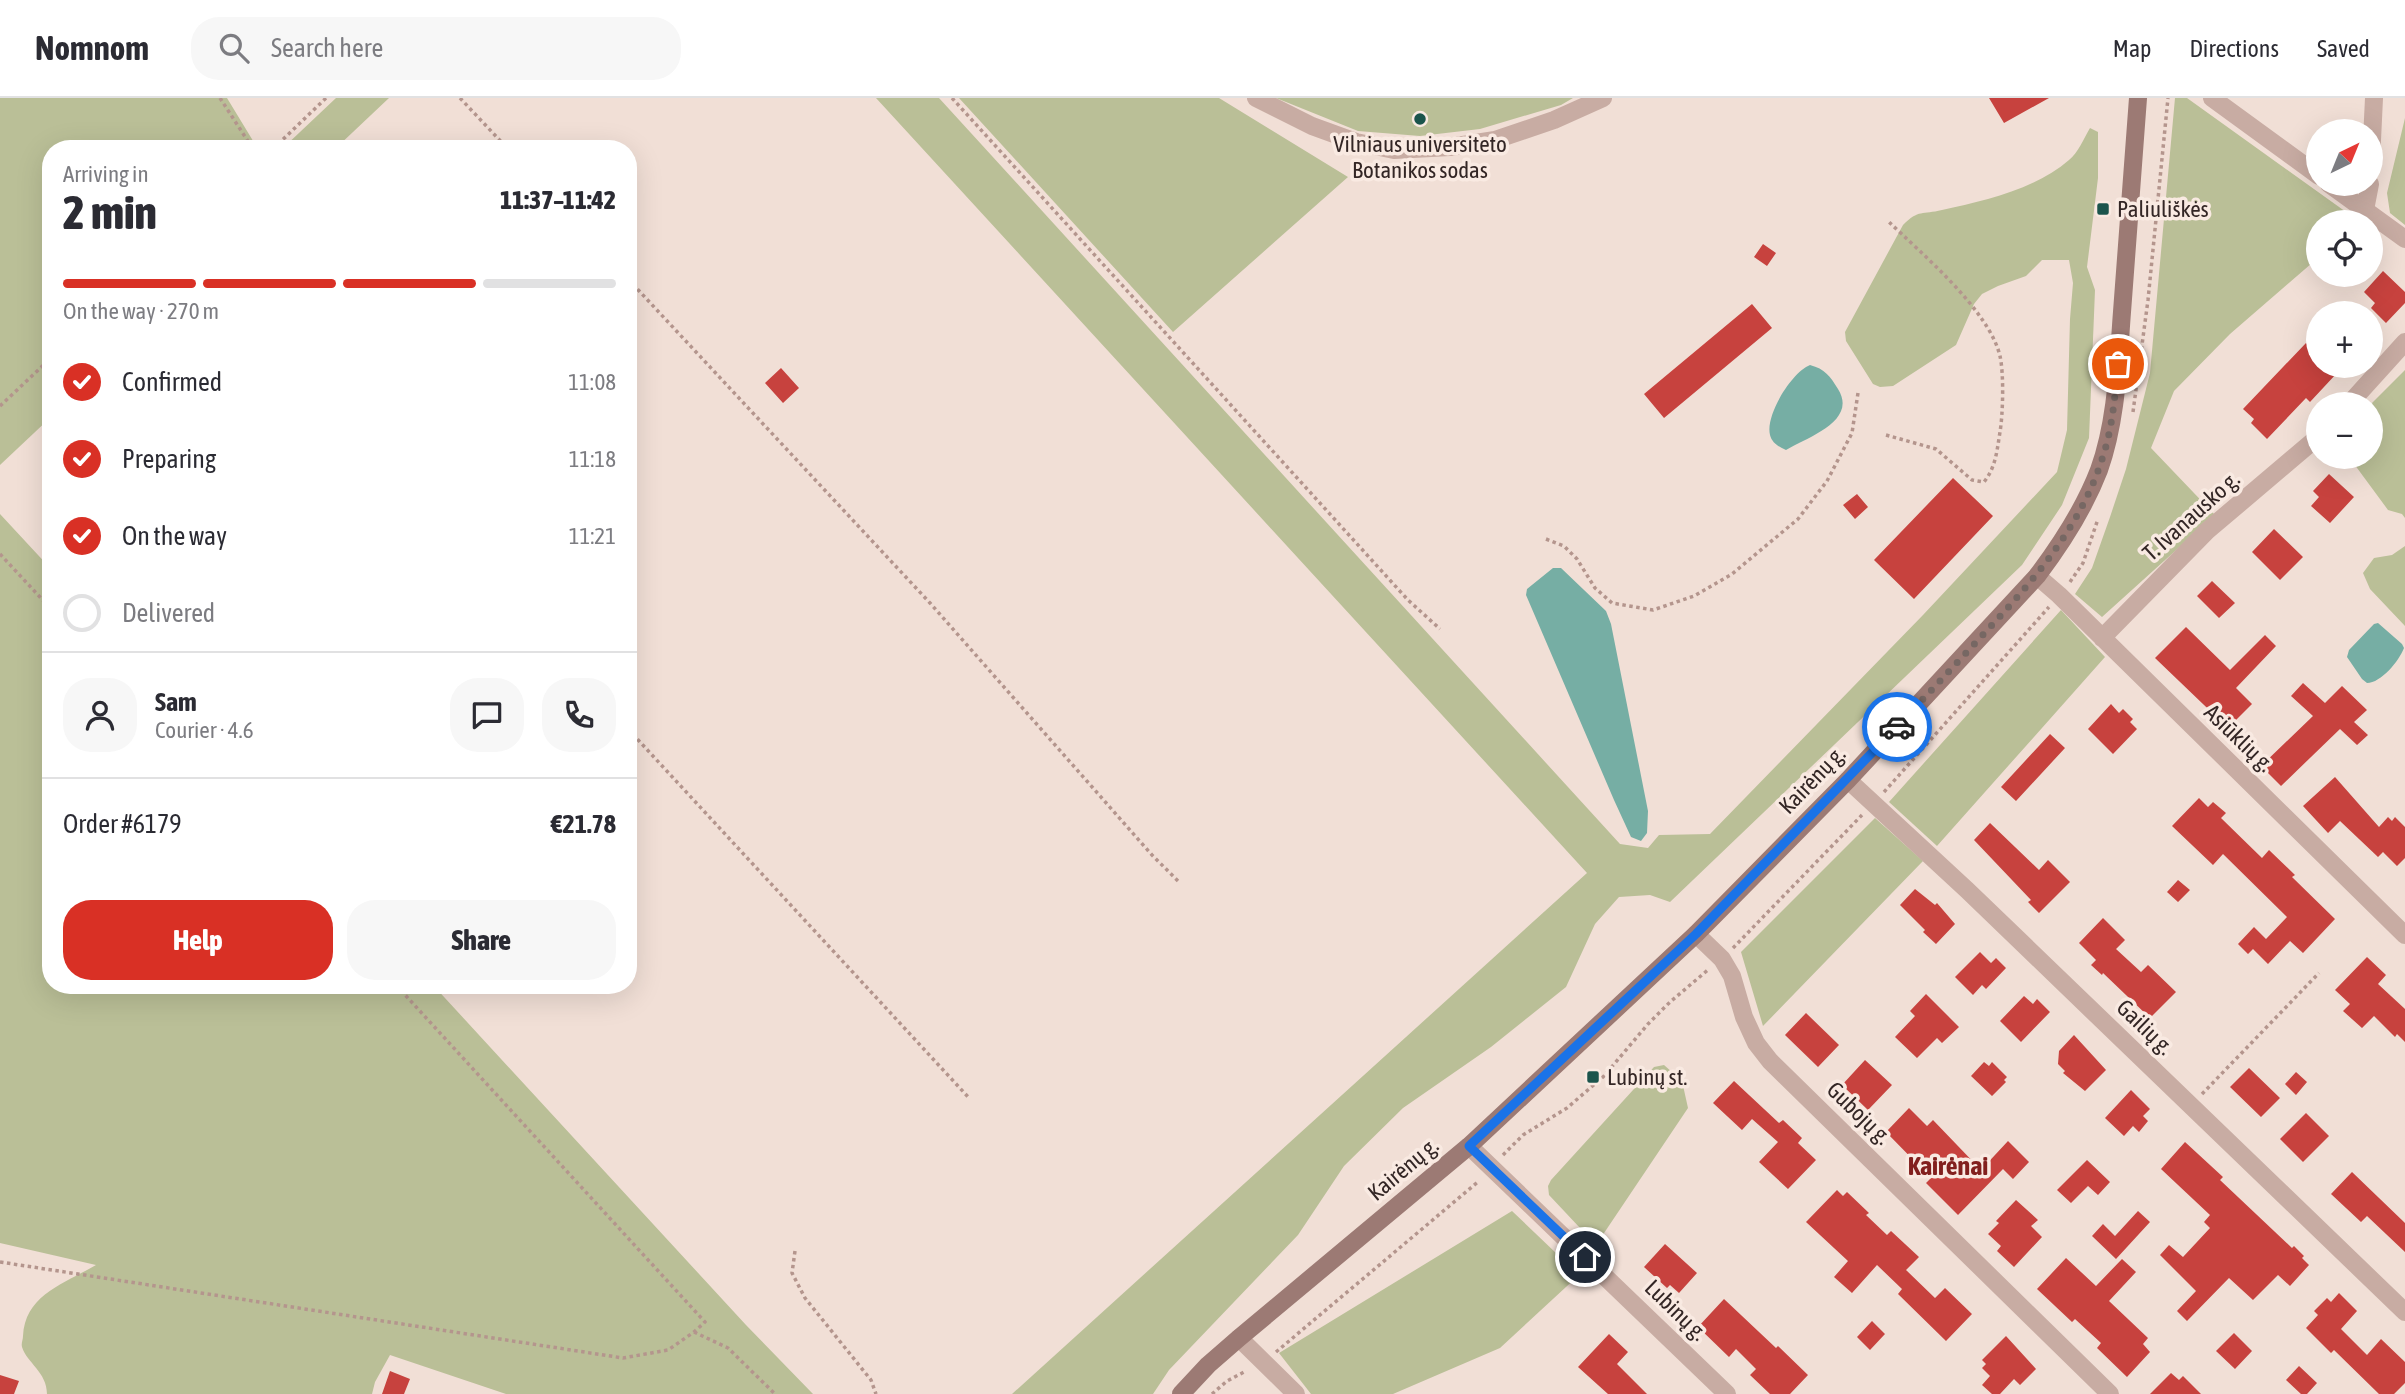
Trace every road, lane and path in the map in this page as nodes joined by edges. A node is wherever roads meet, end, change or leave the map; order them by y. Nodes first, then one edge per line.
1 (220, 98) edge
2 (326, 98) edge
3 (460, 98) edge
4 (952, 98) edge
5 (1256, 98) edge
6 (1603, 98) edge
7 (2138, 98) edge
8 (2212, 98) edge
9 (2374, 98) edge
10 (2373, 119) edge
11 (247, 140) edge
12 (282, 140) edge
13 (500, 140) edge
14 (2306, 167) edge
15 (2346, 196) edge
16 (2368, 196) edge
17 (2365, 210) joint
18 (1888, 221) dead end
19 (2383, 223) edge
20 (2405, 239) edge
21 (637, 289) edge
22 (2405, 342) edge
23 (42, 366) edge
24 (2360, 392) edge
25 (1858, 393) dead end
26 (0, 406) edge
27 (1886, 435) dead end
28 (2306, 447) edge
29 (1546, 539) dead end
30 (0, 554) edge
31 (2037, 576) junction
32 (42, 599) edge
33 (1440, 629) dead end
34 (2102, 638) junction
35 (637, 739) edge
36 (1848, 780) junction
37 (1180, 883) dead end
38 (1696, 934) junction
39 (2405, 936) edge
40 (2319, 973) dead end
41 (404, 994) edge
42 (970, 1098) dead end
43 (2191, 1105) junction
44 (1469, 1146) junction
45 (795, 1251) dead end
46 (0, 1262) edge
47 (2405, 1312) edge
48 (694, 1332) junction
49 (1239, 1338) junction
50 (775, 1394) edge
51 (876, 1394) edge
52 (1181, 1394) edge
53 (1296, 1394) edge
54 (1727, 1394) edge
55 (2110, 1394) edge

1 - 11 path
2 - 12 path
3 - 13 path
4 - 33 path
5 - 6 street
7 - 31 main road, Kairėnų g.
8 - 14 street
9 - 10 street
15 - 17 street
16 - 17 street
18 - 27 path
19 - 20 street
21 - 37 path
22 - 24 street
23 - 26 path
25 - 29 path
28 - 34 street, T. Ivanausko g.
30 - 32 path
31 - 34 street, Asiūklių g.
31 - 36 main road, Kairėnų g.
34 - 39 street, Asiūklių g.
35 - 42 path
36 - 38 main road, Kairėnų g.
36 - 43 street, Gailių g.
38 - 44 main road, Kairėnų g.
38 - 55 street, Gubojų g.
40 - 43 path
41 - 48 path
43 - 47 street, Gailių g.
44 - 49 main road, Kairėnų g.
44 - 54 street, Lubinų g.
45 - 51 path
46 - 48 path
48 - 50 path
49 - 52 main road, Kairėnų g.
49 - 53 street

